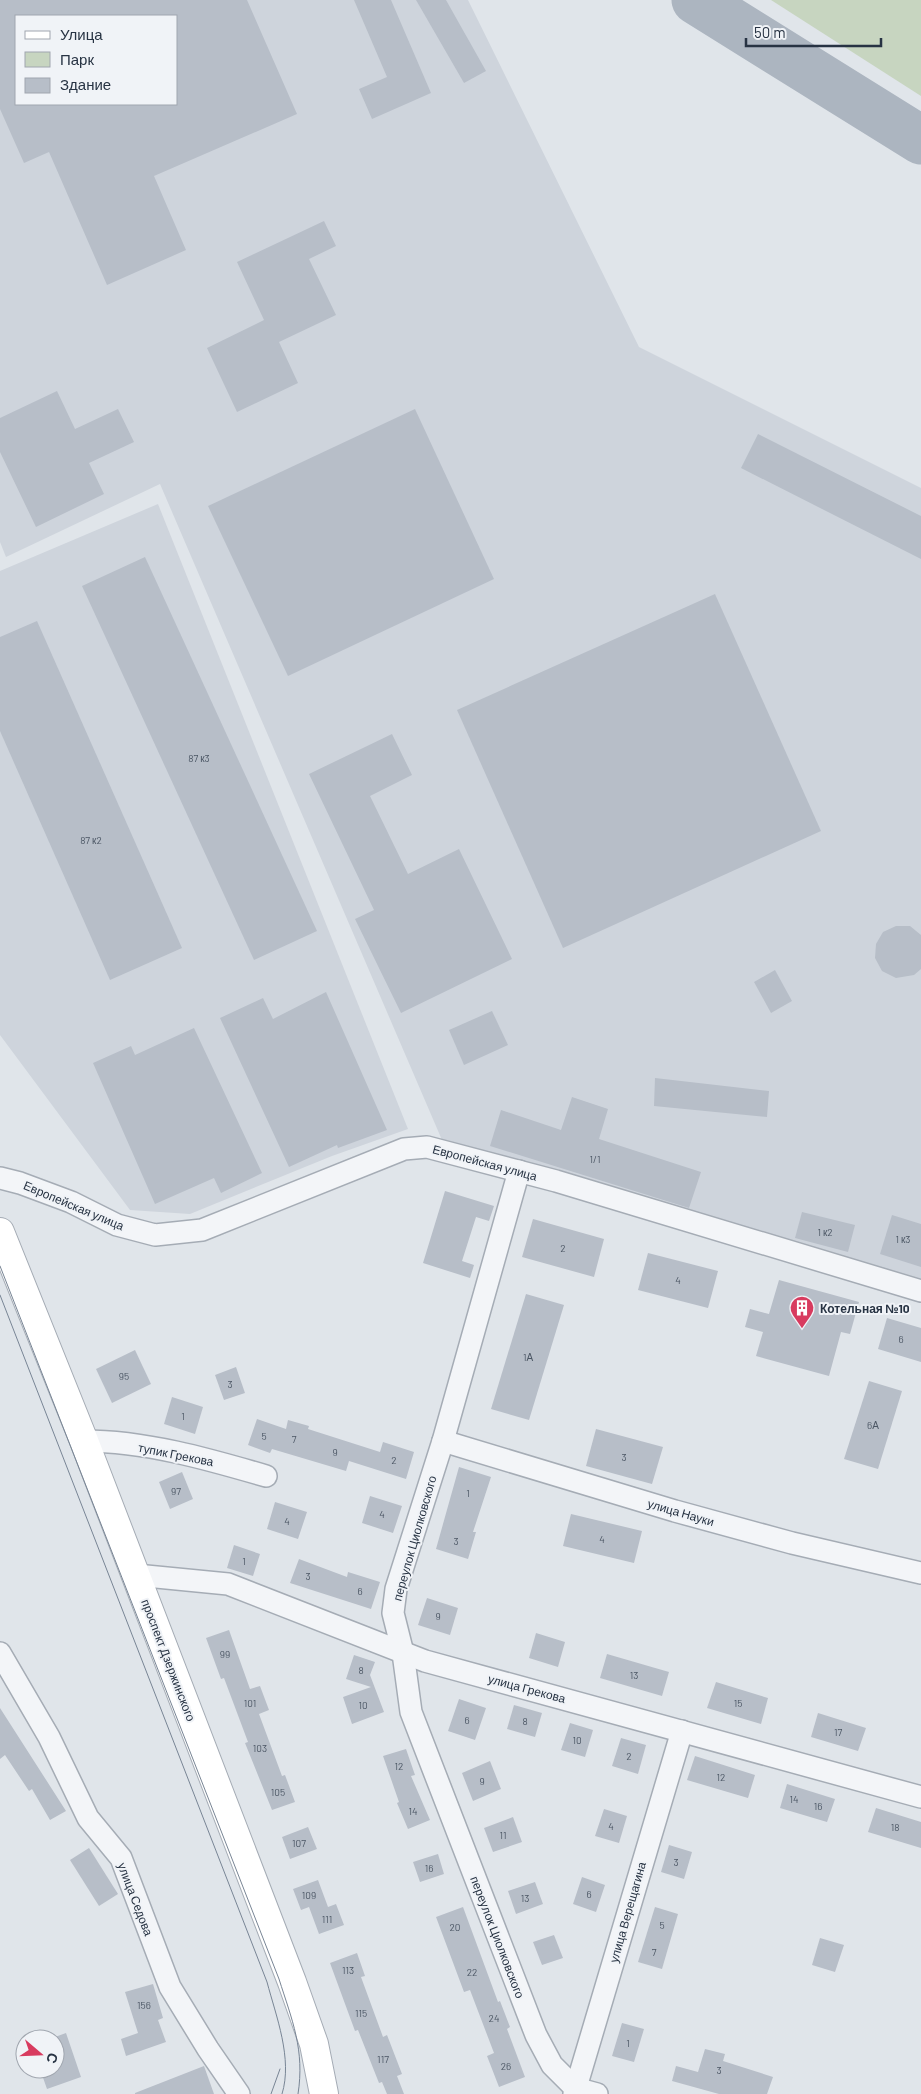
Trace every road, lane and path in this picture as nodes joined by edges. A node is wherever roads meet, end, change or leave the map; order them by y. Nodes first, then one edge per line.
1 (519, 1171) junction
2 (0, 1178) edge
3 (0, 1232) edge
4 (921, 1291) edge
5 (84, 1440) junction
6 (444, 1441) junction
7 (266, 1476) dead end
8 (921, 1573) edge
9 (136, 1575) junction
10 (0, 1653) edge
11 (403, 1653) junction
12 (682, 1731) junction
13 (921, 1797) edge
14 (575, 2091) edge
15 (239, 2094) edge
16 (324, 2094) edge
17 (596, 2094) edge

1 - 2 street, Европейская улица
1 - 4 street, Европейская улица
1 - 6 street, переулок Циолковского
3 - 5 main road, проспект Дзержинского
5 - 7 street, тупик Грекова
5 - 9 main road, проспект Дзержинского
6 - 8 street, улица Науки
6 - 11 street, переулок Циолковского
9 - 11 street, улица Грекова
9 - 16 main road, проспект Дзержинского
10 - 15 street, улица Седова
11 - 12 street, улица Грекова
11 - 14 street, переулок Циолковского
12 - 13 street, улица Грекова
12 - 14 street, улица Верещагина
14 - 17 street

